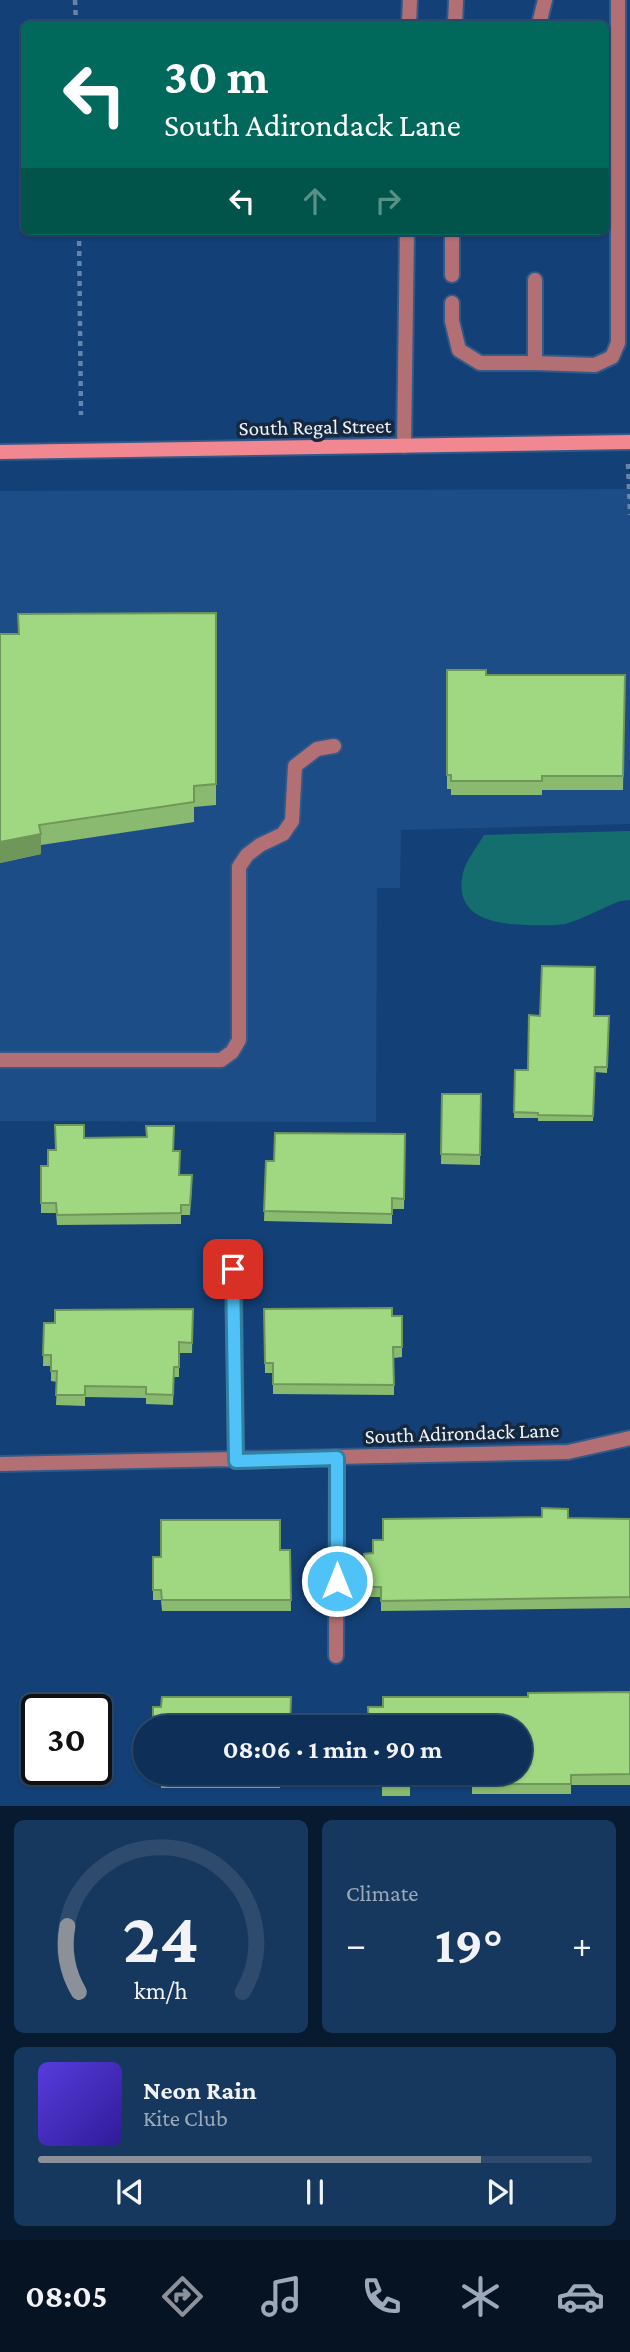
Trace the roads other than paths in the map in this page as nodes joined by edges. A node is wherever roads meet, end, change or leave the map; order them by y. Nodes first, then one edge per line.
1 (410, 0) edge
2 (456, 0) edge
3 (545, 0) edge
4 (618, 0) edge
5 (409, 21) edge
6 (455, 21) edge
7 (540, 21) edge
8 (407, 235) edge
9 (452, 235) edge
10 (452, 275) dead end
11 (535, 280) dead end
12 (452, 303) dead end
13 (535, 363) junction
14 (629, 442) edge
15 (404, 446) junction
16 (0, 452) edge
17 (334, 746) dead end
18 (0, 1060) edge
19 (233, 1269) dead end
20 (630, 1438) edge
21 (337, 1458) junction
22 (236, 1461) junction
23 (0, 1464) edge
24 (336, 1656) dead end

1 - 5 street
2 - 6 street
3 - 7 street
4 - 13 street
8 - 15 street
9 - 10 street
11 - 13 street
12 - 13 street
14 - 15 main road, South Regal Street
15 - 16 main road, South Regal Street
17 - 18 street
19 - 22 street
20 - 21 street, South Adirondack Lane
21 - 22 street, South Adirondack Lane
21 - 24 street
22 - 23 street, South Adirondack Lane

